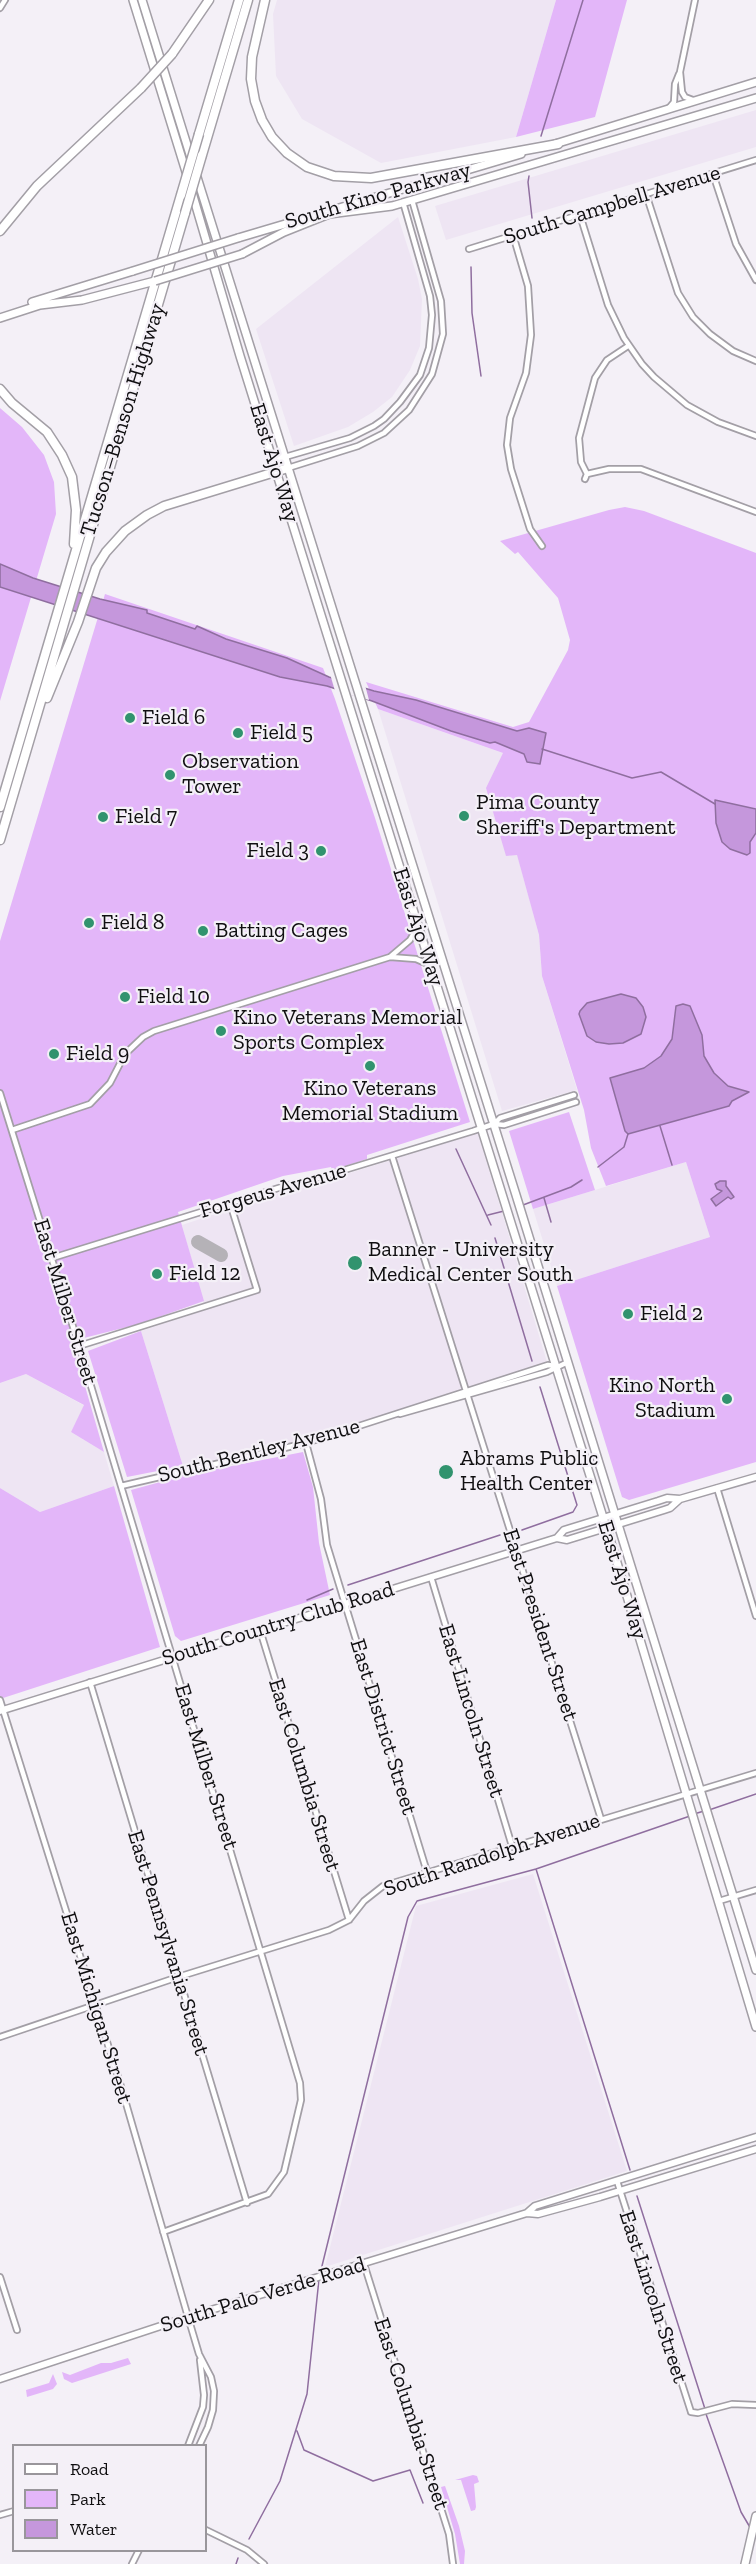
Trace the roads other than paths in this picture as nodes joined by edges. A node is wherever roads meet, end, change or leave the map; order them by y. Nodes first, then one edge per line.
1 (5, 0) edge
2 (133, 0) edge
3 (142, 0) edge
4 (209, 0) edge
5 (239, 0) edge
6 (248, 0) edge
7 (266, 0) edge
8 (695, 0) edge
9 (0, 8) edge
10 (680, 72) junction
11 (756, 82) edge
12 (756, 98) edge
13 (697, 100) junction
14 (668, 109) junction
15 (608, 128) junction
16 (611, 141) junction
17 (558, 144) junction
18 (756, 160) edge
19 (713, 174) junction
20 (408, 187) junction
21 (399, 189) junction
22 (646, 194) junction
23 (412, 200) junction
24 (403, 202) junction
25 (580, 215) junction
26 (0, 231) edge
27 (513, 235) junction
28 (469, 249) dead end
29 (756, 280) edge
30 (0, 313) edge
31 (0, 318) edge
32 (628, 346) junction
33 (756, 361) edge
34 (0, 389) edge
35 (756, 436) edge
36 (285, 457) junction
37 (274, 460) junction
38 (288, 468) junction
39 (277, 471) junction
40 (756, 512) edge
41 (542, 546) dead end
42 (73, 559) junction
43 (70, 585) junction
44 (332, 608) junction
45 (320, 611) junction
46 (61, 612) junction
47 (27, 749) junction
48 (0, 807) edge
49 (401, 828) junction
50 (388, 832) junction
51 (0, 840) edge
52 (418, 926) junction
53 (390, 957) junction
54 (430, 964) junction
55 (0, 1093) edge
56 (574, 1095) dead end
57 (576, 1102) dead end
58 (494, 1124) junction
59 (481, 1128) junction
60 (12, 1130) junction
61 (392, 1156) junction
62 (230, 1203) junction
63 (52, 1258) junction
64 (79, 1346) junction
65 (568, 1362) junction
66 (556, 1366) junction
67 (466, 1394) junction
68 (306, 1443) junction
69 (756, 1477) edge
70 (121, 1486) junction
71 (717, 1488) junction
72 (680, 1499) junction
73 (616, 1514) junction
74 (603, 1518) junction
75 (619, 1524) junction
76 (606, 1528) junction
77 (557, 1538) junction
78 (517, 1550) junction
79 (431, 1577) junction
80 (345, 1603) junction
81 (756, 1616) edge
82 (260, 1630) junction
83 (659, 1655) junction
84 (172, 1657) junction
85 (645, 1659) junction
86 (90, 1683) junction
87 (0, 1700) edge
88 (2, 1710) edge
89 (756, 1773) edge
90 (700, 1790) junction
91 (686, 1794) junction
92 (601, 1819) junction
93 (512, 1846) junction
94 (427, 1872) junction
95 (756, 1890) edge
96 (733, 1896) junction
97 (719, 1901) junction
98 (349, 1920) junction
99 (261, 1950) junction
100 (756, 1970) edge
101 (178, 1977) junction
102 (96, 2004) junction
103 (756, 2026) edge
104 (0, 2037) edge
105 (756, 2138) edge
106 (756, 2148) edge
107 (617, 2181) junction
108 (620, 2191) junction
109 (248, 2203) junction
110 (527, 2213) junction
111 (163, 2232) junction
112 (364, 2264) junction
113 (0, 2277) edge
114 (188, 2318) junction
115 (16, 2330) dead end
116 (199, 2354) junction
117 (0, 2379) edge
118 (756, 2405) edge
119 (202, 2407) junction
120 (213, 2410) junction
121 (188, 2444) edge
122 (200, 2444) edge
123 (755, 2518) edge
124 (207, 2530) edge
125 (264, 2564) edge
126 (453, 2564) edge
127 (745, 2564) edge

1 - 9 street
2 - 37 main road, East Ajo Way
3 - 36 main road, East Ajo Way
4 - 26 highway, bridge
5 - 42 highway, Tucson–Benson Highway, bridge
6 - 43 highway, Tucson–Benson Highway, bridge
7 - 17 highway
8 - 10 street
10 - 13 street
10 - 14 street
11 - 13 main road, South Kino Parkway
12 - 16 main road, South Kino Parkway
13 - 14 main road, South Kino Parkway
14 - 15 main road, South Kino Parkway
15 - 16 main road
15 - 17 main road, South Kino Parkway
16 - 23 main road, South Kino Parkway
17 - 20 main road, South Kino Parkway
18 - 19 street, South Campbell Avenue
19 - 22 street, South Campbell Avenue
19 - 29 street
20 - 21 main road, South Kino Parkway
20 - 23 main road
21 - 24 main road
21 - 30 main road, South Kino Parkway, bridge
22 - 25 street, South Campbell Avenue
22 - 33 street
23 - 24 main road, South Kino Parkway
23 - 38 street
24 - 31 main road, South Kino Parkway, bridge
24 - 36 street
25 - 27 street, South Campbell Avenue
25 - 32 street
27 - 28 street, South Campbell Avenue
27 - 41 street
32 - 35 street
32 - 40 street
34 - 42 highway
36 - 37 highway
36 - 38 main road, East Ajo Way
37 - 39 main road, East Ajo Way
38 - 39 highway
38 - 44 main road, East Ajo Way
39 - 45 main road, East Ajo Way
39 - 47 highway
42 - 43 highway, Tucson–Benson Highway
43 - 46 highway, Tucson–Benson Highway
44 - 45 main road
44 - 49 main road, East Ajo Way
45 - 50 main road, East Ajo Way
46 - 47 highway, Tucson–Benson Highway
46 - 48 highway, Tucson–Benson Highway
47 - 51 highway, Tucson–Benson Highway
49 - 50 main road
49 - 58 main road, East Ajo Way
50 - 52 main road, East Ajo Way
52 - 53 street
52 - 54 main road, East Ajo Way
53 - 54 street
53 - 60 street
54 - 59 main road, East Ajo Way
55 - 60 street, East Milber Street
56 - 58 street, Forgeus Avenue
57 - 58 street, Forgeus Avenue
58 - 59 street, Forgeus Avenue
58 - 65 main road, East Ajo Way
59 - 61 street, Forgeus Avenue
59 - 66 main road, East Ajo Way
60 - 63 street, East Milber Street
61 - 62 street, Forgeus Avenue
61 - 67 street, East President Street
62 - 63 street, Forgeus Avenue
62 - 64 street
63 - 64 street, East Milber Street
64 - 70 street, East Milber Street
65 - 66 street, South Bentley Avenue
65 - 73 main road, East Ajo Way
66 - 67 street, South Bentley Avenue
66 - 74 main road, East Ajo Way
67 - 68 street, South Bentley Avenue
67 - 78 street, East President Street
68 - 70 street, South Bentley Avenue
68 - 80 street, East District Street
69 - 71 main road, South Country Club Road
70 - 84 street, East Milber Street
71 - 72 main road, South Country Club Road
71 - 81 street
72 - 73 main road, South Country Club Road
72 - 75 main road, South Country Club Road
73 - 74 main road, South Country Club Road
73 - 75 main road, East Ajo Way
74 - 76 main road, East Ajo Way
74 - 77 main road, South Country Club Road
75 - 76 main road, South Country Club Road
75 - 83 main road, East Ajo Way
76 - 77 main road, South Country Club Road
76 - 85 main road, East Ajo Way
77 - 78 main road, South Country Club Road
78 - 79 main road, South Country Club Road
78 - 92 street, East President Street
79 - 80 main road, South Country Club Road
79 - 93 street, East Lincoln Street
80 - 82 main road, South Country Club Road
80 - 94 street, East District Street
82 - 84 main road, South Country Club Road
82 - 98 street, East Columbia Street
83 - 85 main road
83 - 90 main road, East Ajo Way
84 - 86 main road, South Country Club Road
84 - 99 street, East Milber Street
85 - 91 main road, East Ajo Way
86 - 88 main road, South Country Club Road
86 - 101 street, East Pennsylvania Street
87 - 88 street, East Michigan Street
88 - 102 street, East Michigan Street
89 - 90 street, South Randolph Avenue
90 - 91 street, South Randolph Avenue
90 - 96 main road, East Ajo Way
91 - 92 street, South Randolph Avenue
91 - 97 main road, East Ajo Way
92 - 93 street, South Randolph Avenue
93 - 94 street, South Randolph Avenue
94 - 98 street, South Randolph Avenue
95 - 96 street
96 - 97 street
96 - 100 main road, East Ajo Way
97 - 103 main road, East Ajo Way
98 - 99 street, South Randolph Avenue
99 - 101 street, South Randolph Avenue
99 - 109 street, East Milber Street
101 - 102 street, South Randolph Avenue
101 - 109 street, East Pennsylvania Street
102 - 104 street, South Randolph Avenue
102 - 111 street, East Michigan Street
105 - 107 main road, South Palo Verde Road
106 - 108 main road, South Palo Verde Road
107 - 108 street, East Lincoln Street
107 - 110 main road, South Palo Verde Road
108 - 110 main road, South Palo Verde Road
108 - 118 street, East Lincoln Street
109 - 111 street, East Milber Street
110 - 112 main road, South Palo Verde Road
111 - 114 street, East Michigan Street
112 - 114 main road, South Palo Verde Road
112 - 126 street, East Columbia Street
113 - 115 street
114 - 116 street, East Michigan Street
114 - 117 main road, South Palo Verde Road
116 - 119 street
116 - 120 street
119 - 120 street
119 - 121 street
120 - 122 street
123 - 127 main road
124 - 125 street

